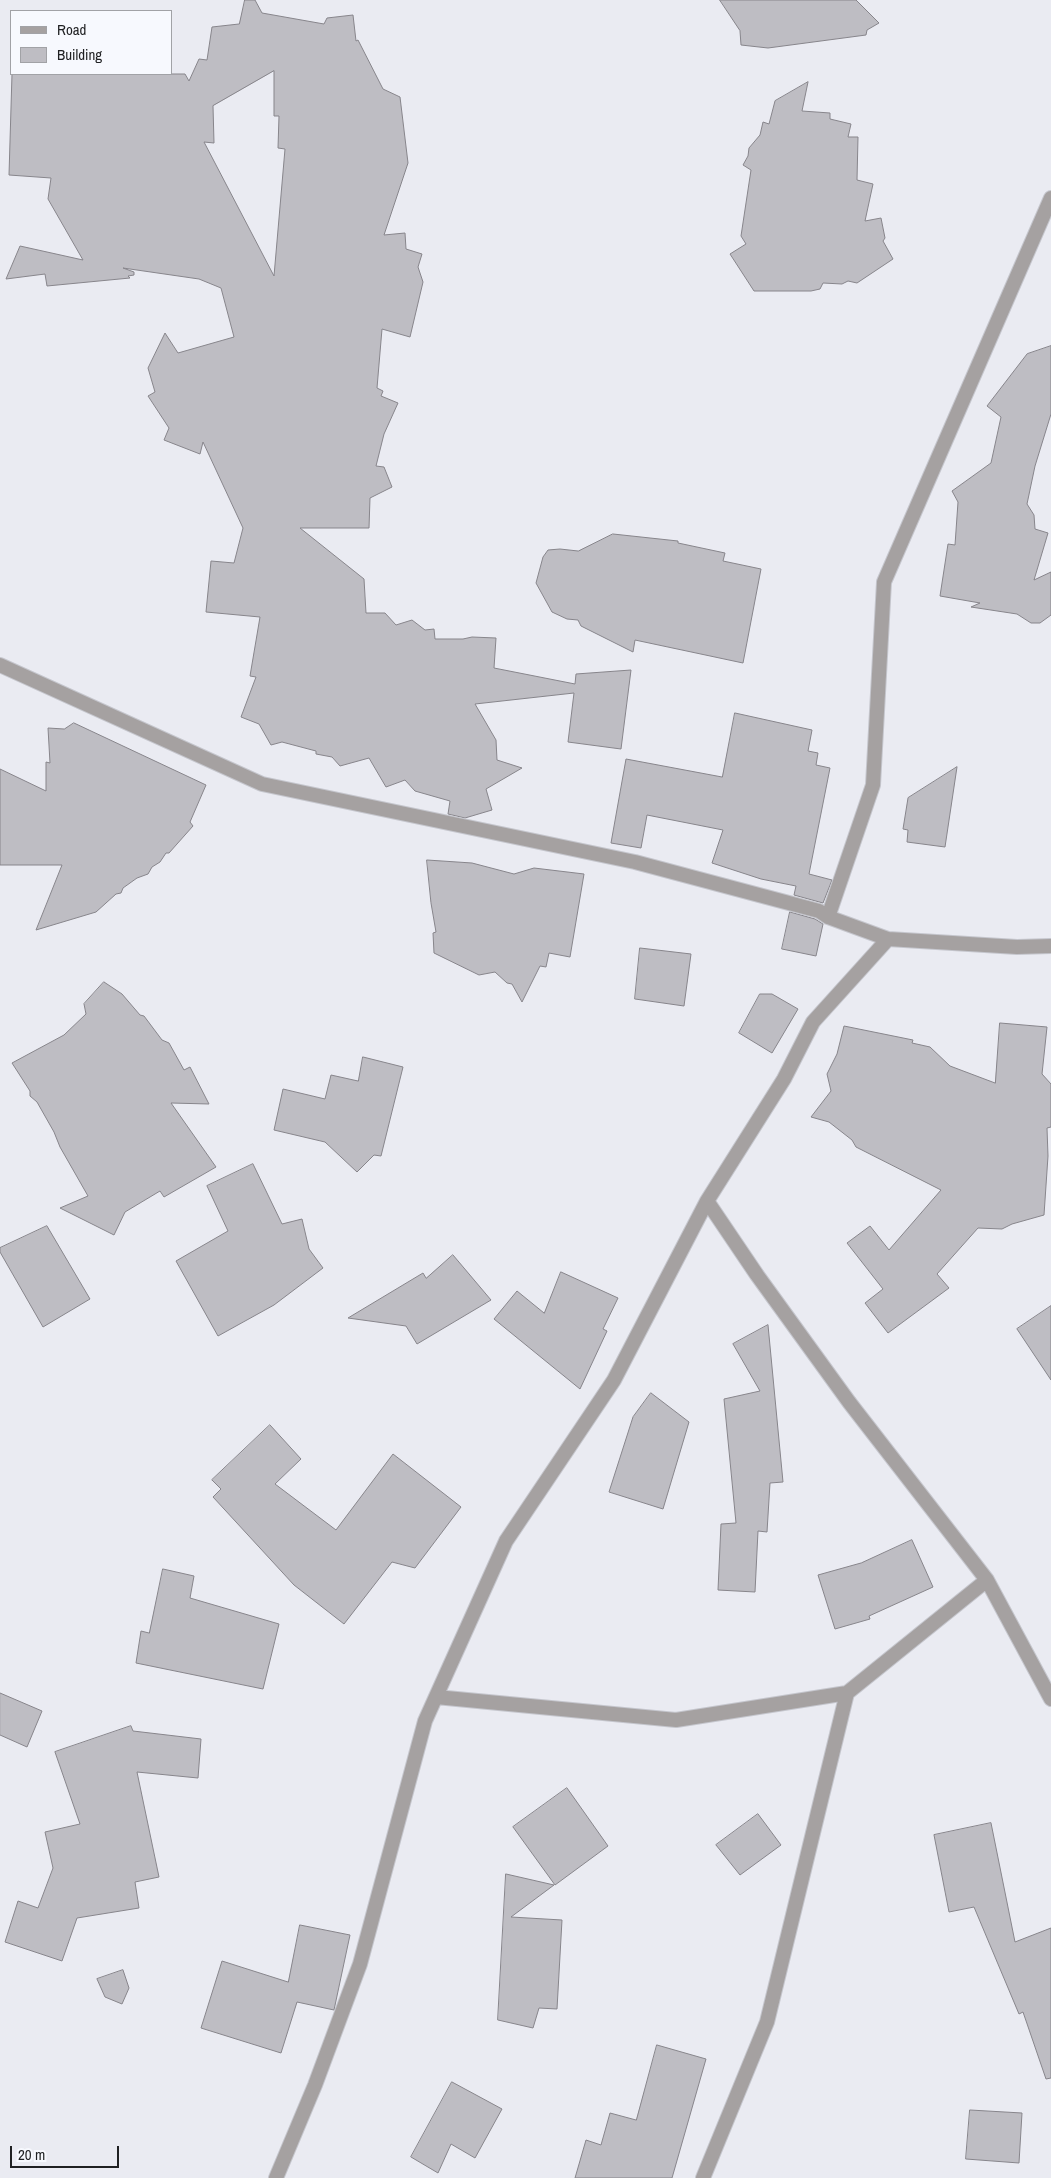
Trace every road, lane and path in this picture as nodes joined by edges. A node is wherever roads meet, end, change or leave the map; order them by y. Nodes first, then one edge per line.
1 (1051, 198) edge
2 (0, 665) edge
3 (828, 917) junction
4 (888, 939) junction
5 (1051, 946) edge
6 (707, 1201) junction
7 (987, 1580) junction
8 (847, 1693) junction
9 (436, 1697) junction
10 (1051, 1699) edge
11 (276, 2178) edge
12 (702, 2178) edge

1 - 3 street
2 - 3 street
3 - 4 street
4 - 5 street
4 - 6 street
6 - 7 street
6 - 9 street
7 - 8 street
7 - 10 street
8 - 9 street
8 - 12 street
9 - 11 street

